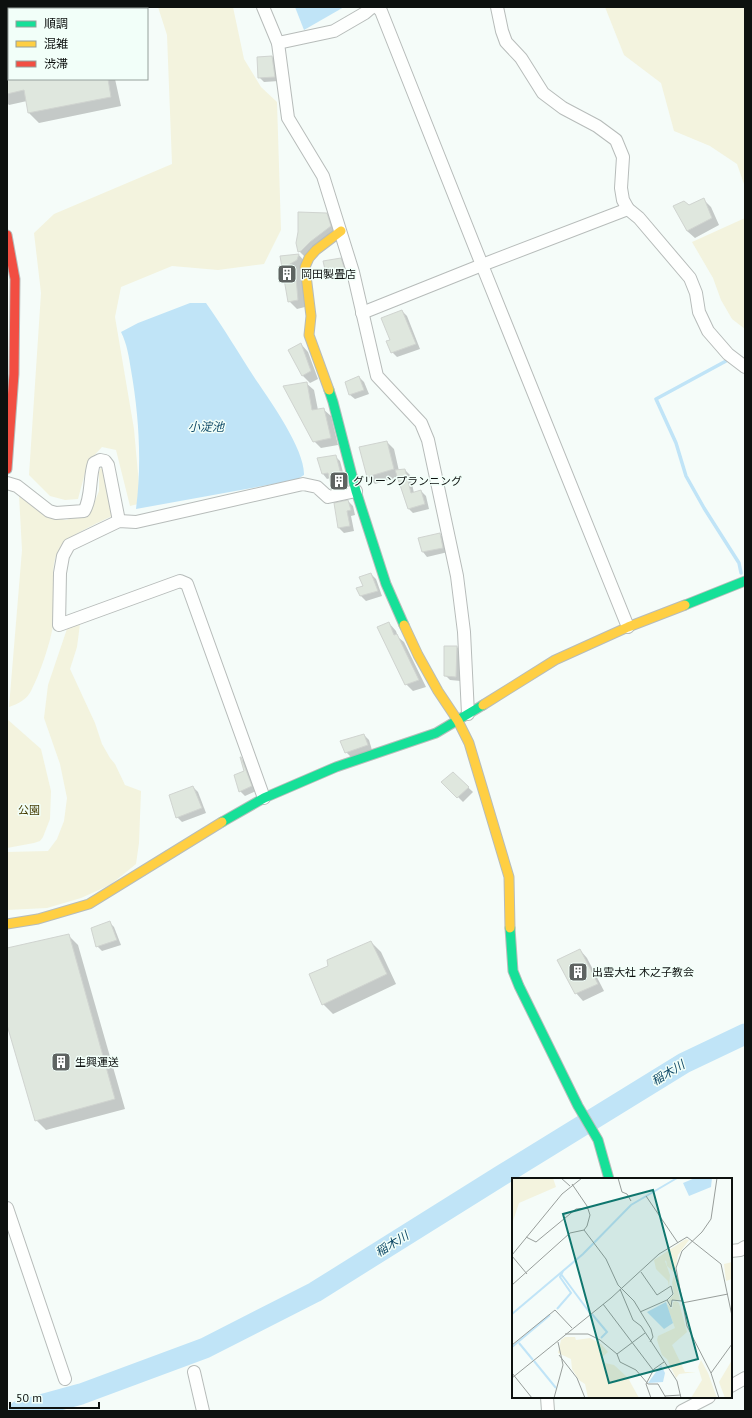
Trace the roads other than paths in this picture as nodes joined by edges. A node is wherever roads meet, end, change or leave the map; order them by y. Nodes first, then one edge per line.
1 (263, 7) edge
2 (372, 7) edge
3 (377, 7) edge
4 (497, 7) edge
5 (278, 43) junction
6 (628, 209) junction
7 (341, 231) junction
8 (7, 235) edge
9 (482, 265) junction
10 (362, 314) junction
11 (745, 368) edge
12 (7, 469) edge
13 (7, 483) edge
14 (356, 491) junction
15 (119, 521) junction
16 (745, 581) edge
17 (628, 627) junction
18 (468, 714) junction
19 (458, 721) junction
20 (264, 798) junction
21 (7, 924) edge
22 (609, 1178) edge
23 (7, 1208) edge
24 (745, 1247) edge
25 (732, 1251) edge
26 (194, 1372) dead end
27 (745, 1378) edge
28 (65, 1379) dead end
29 (732, 1385) edge
30 (547, 1398) edge
31 (707, 1398) edge
32 (203, 1411) edge
33 (548, 1411) edge
34 (682, 1411) edge

1 - 5 street
2 - 5 street
3 - 9 street
4 - 6 street
5 - 7 street
6 - 9 street
6 - 11 street
7 - 10 street
7 - 14 street
8 - 12 street
9 - 10 street
9 - 17 street
10 - 18 street
13 - 15 street
14 - 15 street
14 - 19 street
15 - 20 street
16 - 17 street
17 - 18 street
18 - 19 street
19 - 20 street
19 - 22 street
20 - 21 street
23 - 28 street
24 - 25 street
26 - 32 street
27 - 29 street
30 - 33 street
31 - 34 street

